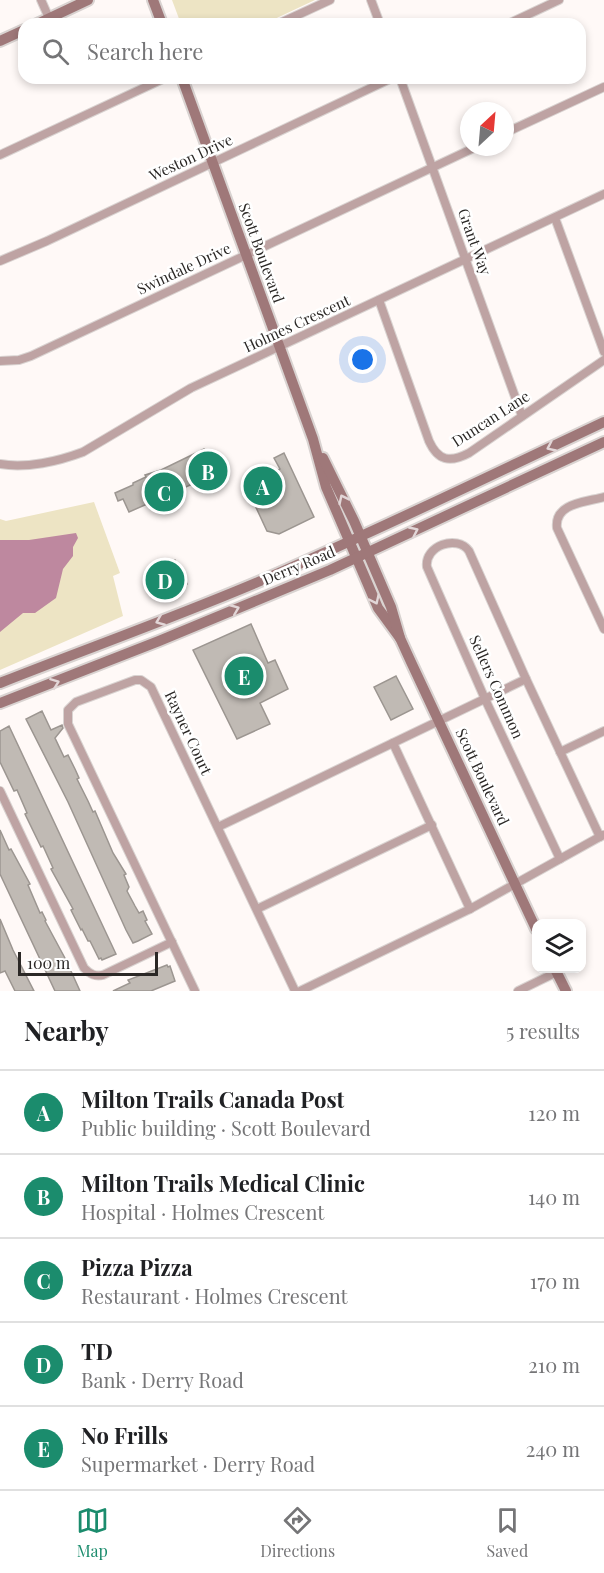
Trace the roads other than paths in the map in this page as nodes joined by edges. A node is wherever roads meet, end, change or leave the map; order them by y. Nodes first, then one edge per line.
1 (41, 0) edge
2 (88, 0) edge
3 (153, 0) edge
4 (330, 0) edge
5 (371, 0) edge
6 (559, 0) edge
7 (49, 18) joint
8 (160, 18) edge
9 (291, 18) edge
10 (378, 18) edge
11 (521, 18) edge
12 (18, 33) edge
13 (0, 41) edge
14 (152, 84) edge
15 (184, 84) edge
16 (379, 84) edge
17 (401, 84) edge
18 (604, 87) edge
19 (514, 129) edge
20 (460, 154) edge
21 (0, 155) edge
22 (212, 162) junction
23 (432, 167) junction
24 (604, 194) edge
25 (555, 218) junction
26 (246, 255) junction
27 (465, 259) junction
28 (0, 261) edge
29 (379, 300) junction
30 (279, 347) junction
31 (604, 352) edge
32 (604, 360) edge
33 (0, 361) edge
34 (522, 416) junction
35 (604, 422) edge
36 (604, 441) edge
37 (0, 464) edge
38 (604, 497) edge
39 (355, 539) junction
40 (361, 555) junction
41 (604, 629) edge
42 (526, 680) junction
43 (0, 683) edge
44 (485, 699) junction
45 (0, 703) edge
46 (439, 721) junction
47 (604, 731) edge
48 (393, 743) junction
49 (560, 752) junction
50 (0, 791) edge
51 (432, 825) junction
52 (218, 827) junction
53 (602, 836) edge
54 (560, 859) junction
55 (515, 884) junction
56 (257, 909) junction
57 (470, 909) junction
58 (532, 919) edge
59 (172, 942) junction
60 (551, 973) edge
61 (557, 973) edge
62 (195, 991) edge
63 (296, 991) edge
64 (300, 991) edge
65 (518, 991) edge
66 (566, 991) edge

1 - 7 street
2 - 7 main road
3 - 8 main road
4 - 9 street
5 - 10 street
6 - 11 street
12 - 13 main road
14 - 21 street
15 - 22 main road, Scott Boulevard
16 - 22 street, Weston Drive
17 - 23 street, Grant Way
18 - 19 street
20 - 23 street, Swindale Drive
22 - 26 main road, Scott Boulevard
22 - 28 street, Weston Drive
23 - 26 street, Swindale Drive
23 - 27 street, Grant Way
24 - 25 street, Holmes Crescent
25 - 27 street, Holmes Crescent
25 - 31 street
26 - 30 main road, Scott Boulevard
26 - 33 street, Swindale Drive
27 - 29 street, Holmes Crescent
27 - 34 street, Grant Way
29 - 30 street, Holmes Crescent
29 - 34 street, Duncan Lane
30 - 37 street, Holmes Crescent
30 - 39 main road, Scott Boulevard
32 - 34 street, Duncan Lane
35 -> 39 main road, Derry Road
40 -> 36 main road, Derry Road
38 - 41 street
39 - 40 main road, Scott Boulevard
39 -> 43 main road, Derry Road
45 -> 40 main road, Derry Road
40 - 46 main road, Scott Boulevard
42 - 44 street
42 - 44 street, Sellers Common
42 - 49 street
44 - 46 street
44 - 54 street, Sellers Common
46 - 48 street
46 - 55 main road, Scott Boulevard
47 - 49 street
48 - 51 street
48 - 52 street
49 - 53 street
50 - 59 street
51 - 56 street
51 - 57 street
52 - 56 street, Rayner Court
52 - 59 street, Rayner Court
53 - 54 street
54 - 55 street
55 - 57 street
55 - 58 main road, Scott Boulevard
56 - 63 street, Rayner Court
57 - 64 street
59 - 62 street, Rayner Court
60 - 65 street
61 - 66 main road

